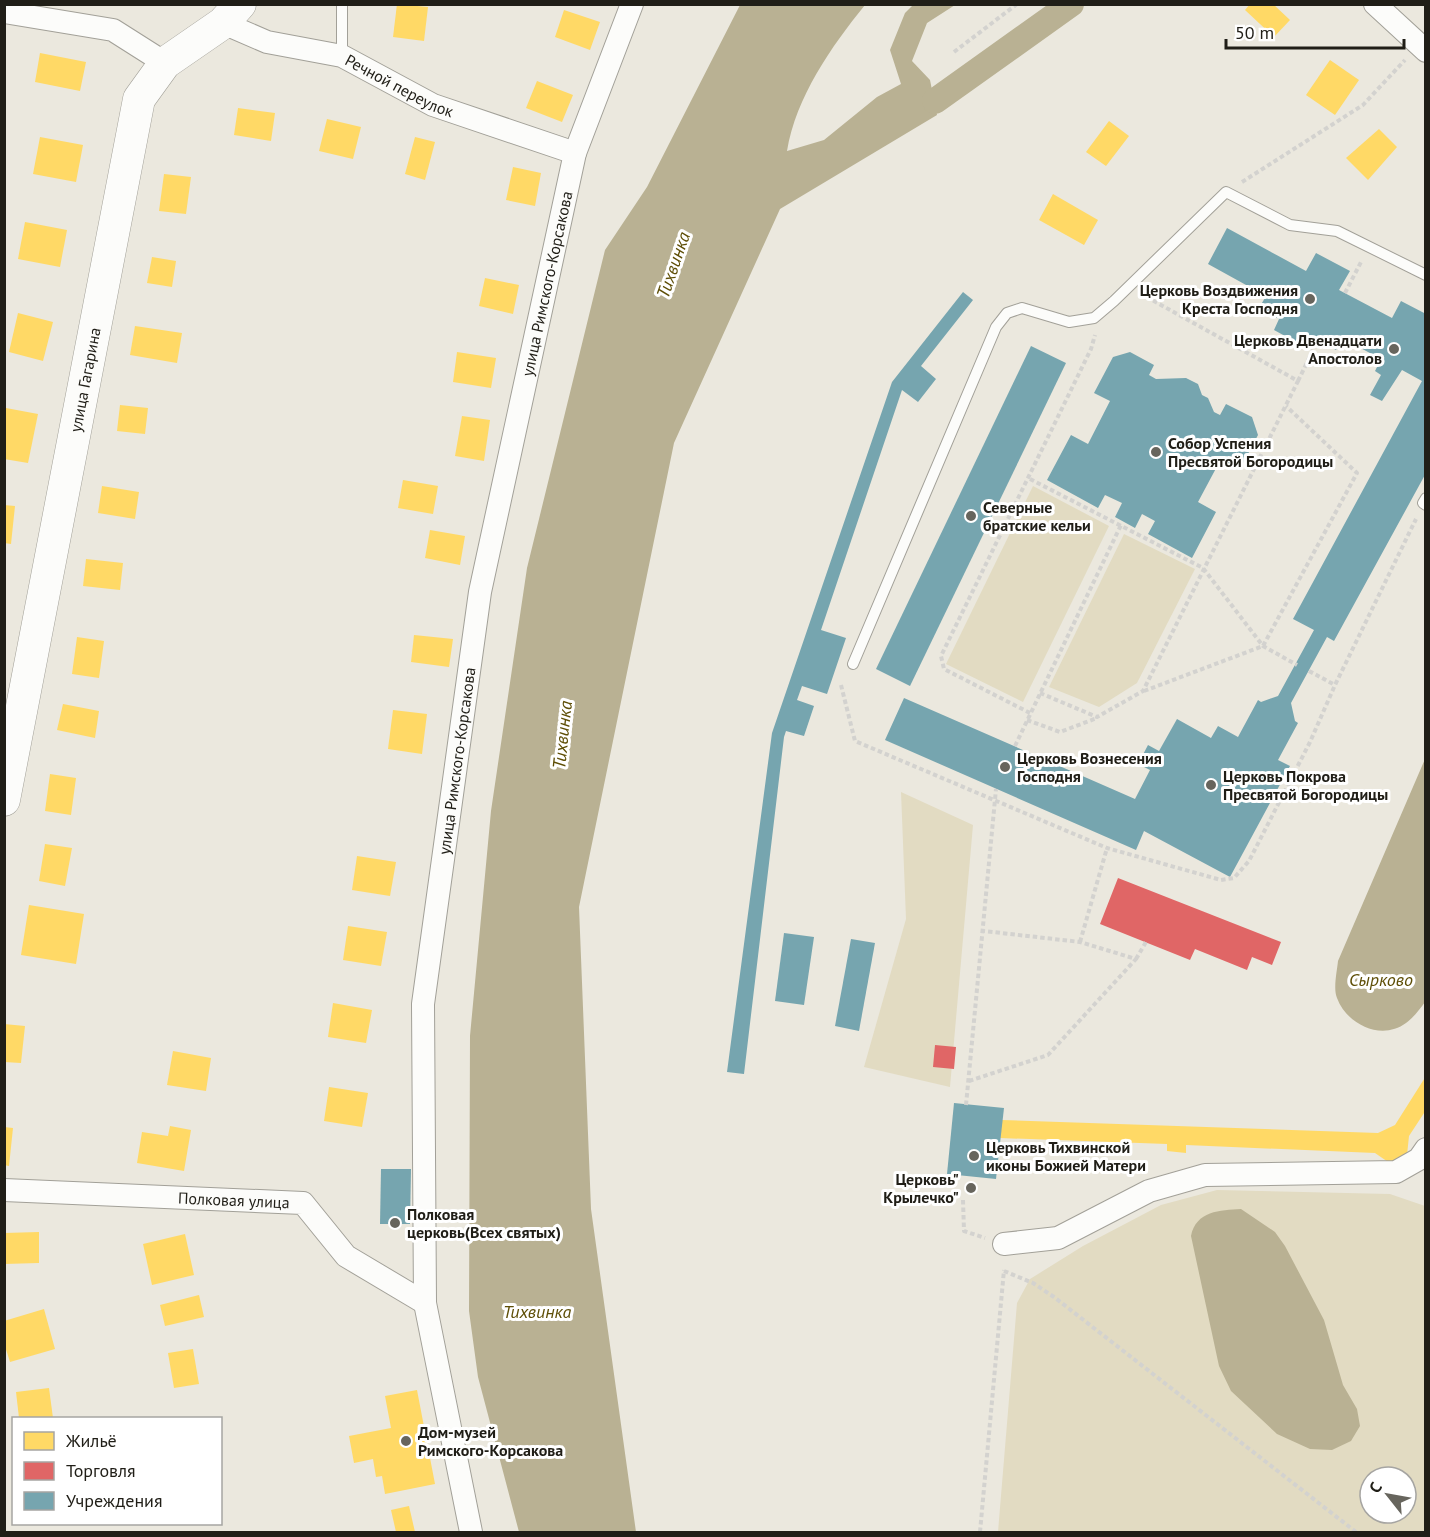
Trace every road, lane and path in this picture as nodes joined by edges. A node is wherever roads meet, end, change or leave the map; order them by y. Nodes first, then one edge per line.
1 (342, 4) edge
2 (632, 4) edge
3 (1017, 4) edge
4 (1375, 4) edge
5 (4, 12) edge
6 (231, 14) edge
7 (1422, 47) edge
8 (954, 52) dead end
9 (342, 56) junction
10 (165, 63) junction
11 (575, 153) junction
12 (1226, 192) junction
13 (1369, 246) junction
14 (1425, 275) edge
15 (1129, 288) junction
16 (1345, 293) dead end
17 (1094, 318) junction
18 (1318, 340) dead end
19 (1298, 381) junction
20 (1286, 406) junction
21 (1030, 479) junction
22 (1425, 502) edge
23 (1121, 525) junction
24 (1203, 568) junction
25 (1263, 646) junction
26 (853, 664) dead end
27 (1297, 665) dead end
28 (1309, 671) dead end
29 (841, 685) dead end
30 (1335, 685) junction
31 (1143, 691) junction
32 (1040, 693) junction
33 (1030, 713) junction
34 (1097, 717) junction
35 (1027, 720) junction
36 (1015, 746) dead end
37 (996, 789) dead end
38 (994, 799) junction
39 (4, 800) edge
40 (1107, 848) junction
41 (984, 931) junction
42 (1080, 942) junction
43 (1146, 942) dead end
44 (1136, 959) junction
45 (969, 1081) junction
46 (966, 1105) dead end
47 (1425, 1149) edge
48 (4, 1190) edge
49 (963, 1200) dead end
50 (964, 1231) dead end
51 (1004, 1244) joint
52 (1004, 1271) junction
53 (425, 1303) junction
54 (471, 1533) edge
55 (980, 1533) edge
56 (1356, 1533) edge

1 - 9 lane
2 - 11 street, улица Римского-Корсакова
3 - 8 path
4 - 7 street
5 - 10 street
6 - 9 street, Речной переулок
6 - 10 street, улица Гагарина
7 - 12 path
9 - 11 street, Речной переулок
10 - 39 street, улица Гагарина
11 - 53 street, улица Римского-Корсакова
12 - 13 lane
12 - 15 lane
13 - 14 lane
13 - 16 path
15 - 17 lane
15 - 19 path
17 - 21 path
17 - 26 lane
18 - 19 path
19 - 20 path
20 - 24 path
20 - 25 path
21 - 23 path
21 - 33 path
22 - 30 path
23 - 24 path
23 - 32 path
24 - 25 path
24 - 31 path
25 - 27 path
25 - 31 path
28 - 30 path
29 - 38 path
30 - 40 path
31 - 34 path
32 - 33 path
32 - 34 path
33 - 35 path
34 - 35 path
35 - 36 path
37 - 38 path
38 - 40 path
38 - 41 path
40 - 42 path
41 - 42 path
41 - 45 path
42 - 44 path
43 - 44 path
44 - 45 path
45 - 46 path
47 - 51 street
48 - 53 street, Полковая улица
49 - 50 path
51 - 52 path
52 - 55 path
52 - 56 path
53 - 54 street, улица Римского-Корсакова

